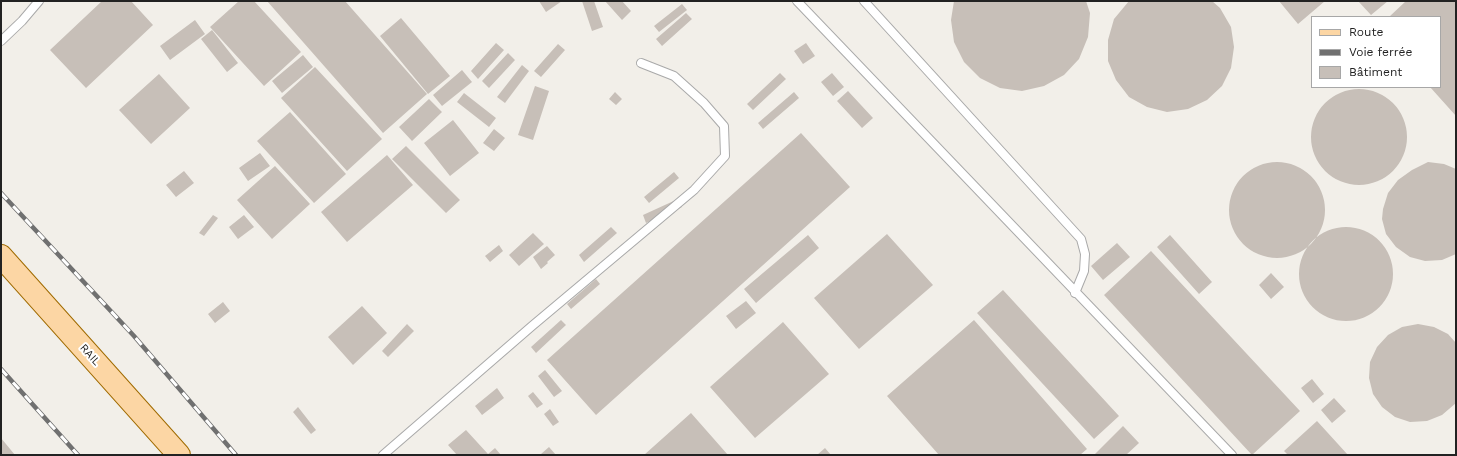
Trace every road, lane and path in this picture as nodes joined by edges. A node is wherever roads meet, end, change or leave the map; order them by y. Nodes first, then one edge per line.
1 (39, 1) edge
2 (797, 1) edge
3 (864, 1) edge
4 (1, 41) edge
5 (641, 63) dead end
6 (1, 256) edge
7 (1076, 293) junction
8 (179, 455) edge
9 (383, 455) edge
10 (1232, 455) edge

1 - 4 lane
2 - 7 lane
3 - 7 lane
5 - 9 lane
6 - 8 main road, RAIL
7 - 10 lane

